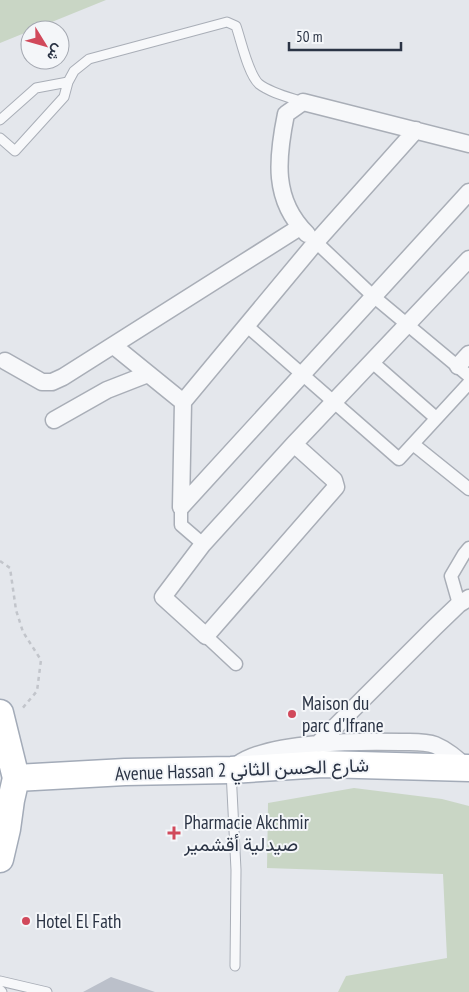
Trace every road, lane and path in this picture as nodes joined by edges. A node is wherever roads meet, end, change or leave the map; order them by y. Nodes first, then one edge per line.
1 (68, 82) junction
2 (302, 102) junction
3 (0, 120) edge
4 (416, 130) junction
5 (0, 138) edge
6 (469, 144) edge
7 (469, 192) edge
8 (300, 227) junction
9 (316, 242) junction
10 (468, 263) edge
11 (373, 296) junction
12 (407, 323) junction
13 (247, 326) junction
14 (114, 346) junction
15 (469, 354) edge
16 (371, 361) junction
17 (5, 362) dead end
18 (463, 371) edge
19 (148, 374) junction
20 (302, 374) junction
21 (469, 383) edge
22 (183, 402) junction
23 (332, 402) junction
24 (436, 418) junction
25 (54, 420) dead end
26 (294, 444) junction
27 (413, 444) junction
28 (469, 489) edge
29 (181, 507) junction
30 (203, 544) junction
31 (469, 548) edge
32 (0, 561) edge
33 (464, 601) edge
34 (206, 636) junction
35 (236, 664) dead end
36 (2, 719) edge
37 (318, 744) junction
38 (467, 767) edge
39 (231, 770) junction
40 (16, 778) junction
41 (0, 859) edge
42 (235, 966) dead end
43 (0, 982) edge
44 (47, 992) edge

1 - 2 lane
1 - 3 lane
1 - 5 lane
2 - 4 street
2 - 8 street
4 - 6 street
4 - 9 street
7 - 11 street
8 - 9 street
8 - 14 street
9 - 11 street
9 - 13 street
10 - 12 street
11 - 12 street
11 - 20 street
12 - 16 street
12 - 18 street
13 - 20 street
13 - 22 street
14 - 17 street
14 - 19 street
15 - 18 street
16 - 23 street
16 - 24 street
19 - 22 street
19 - 25 street
20 - 23 street
20 - 29 street
21 - 24 street
22 - 29 street
23 - 26 street
23 - 27 street
24 - 27 street
26 - 30 street
26 - 34 street
27 - 28 street
29 - 30 street
30 - 34 street
31 - 33 street
32 - 36 path
33 - 37 street
34 - 35 street
36 - 40 main road
37 - 38 street
37 - 39 street
38 - 39 main road, Avenue Hassan 2 شارع الحسن الثاني
39 - 40 main road, Avenue Hassan 2 شارع الحسن الثاني
39 - 42 lane
40 - 41 main road
43 - 44 lane

